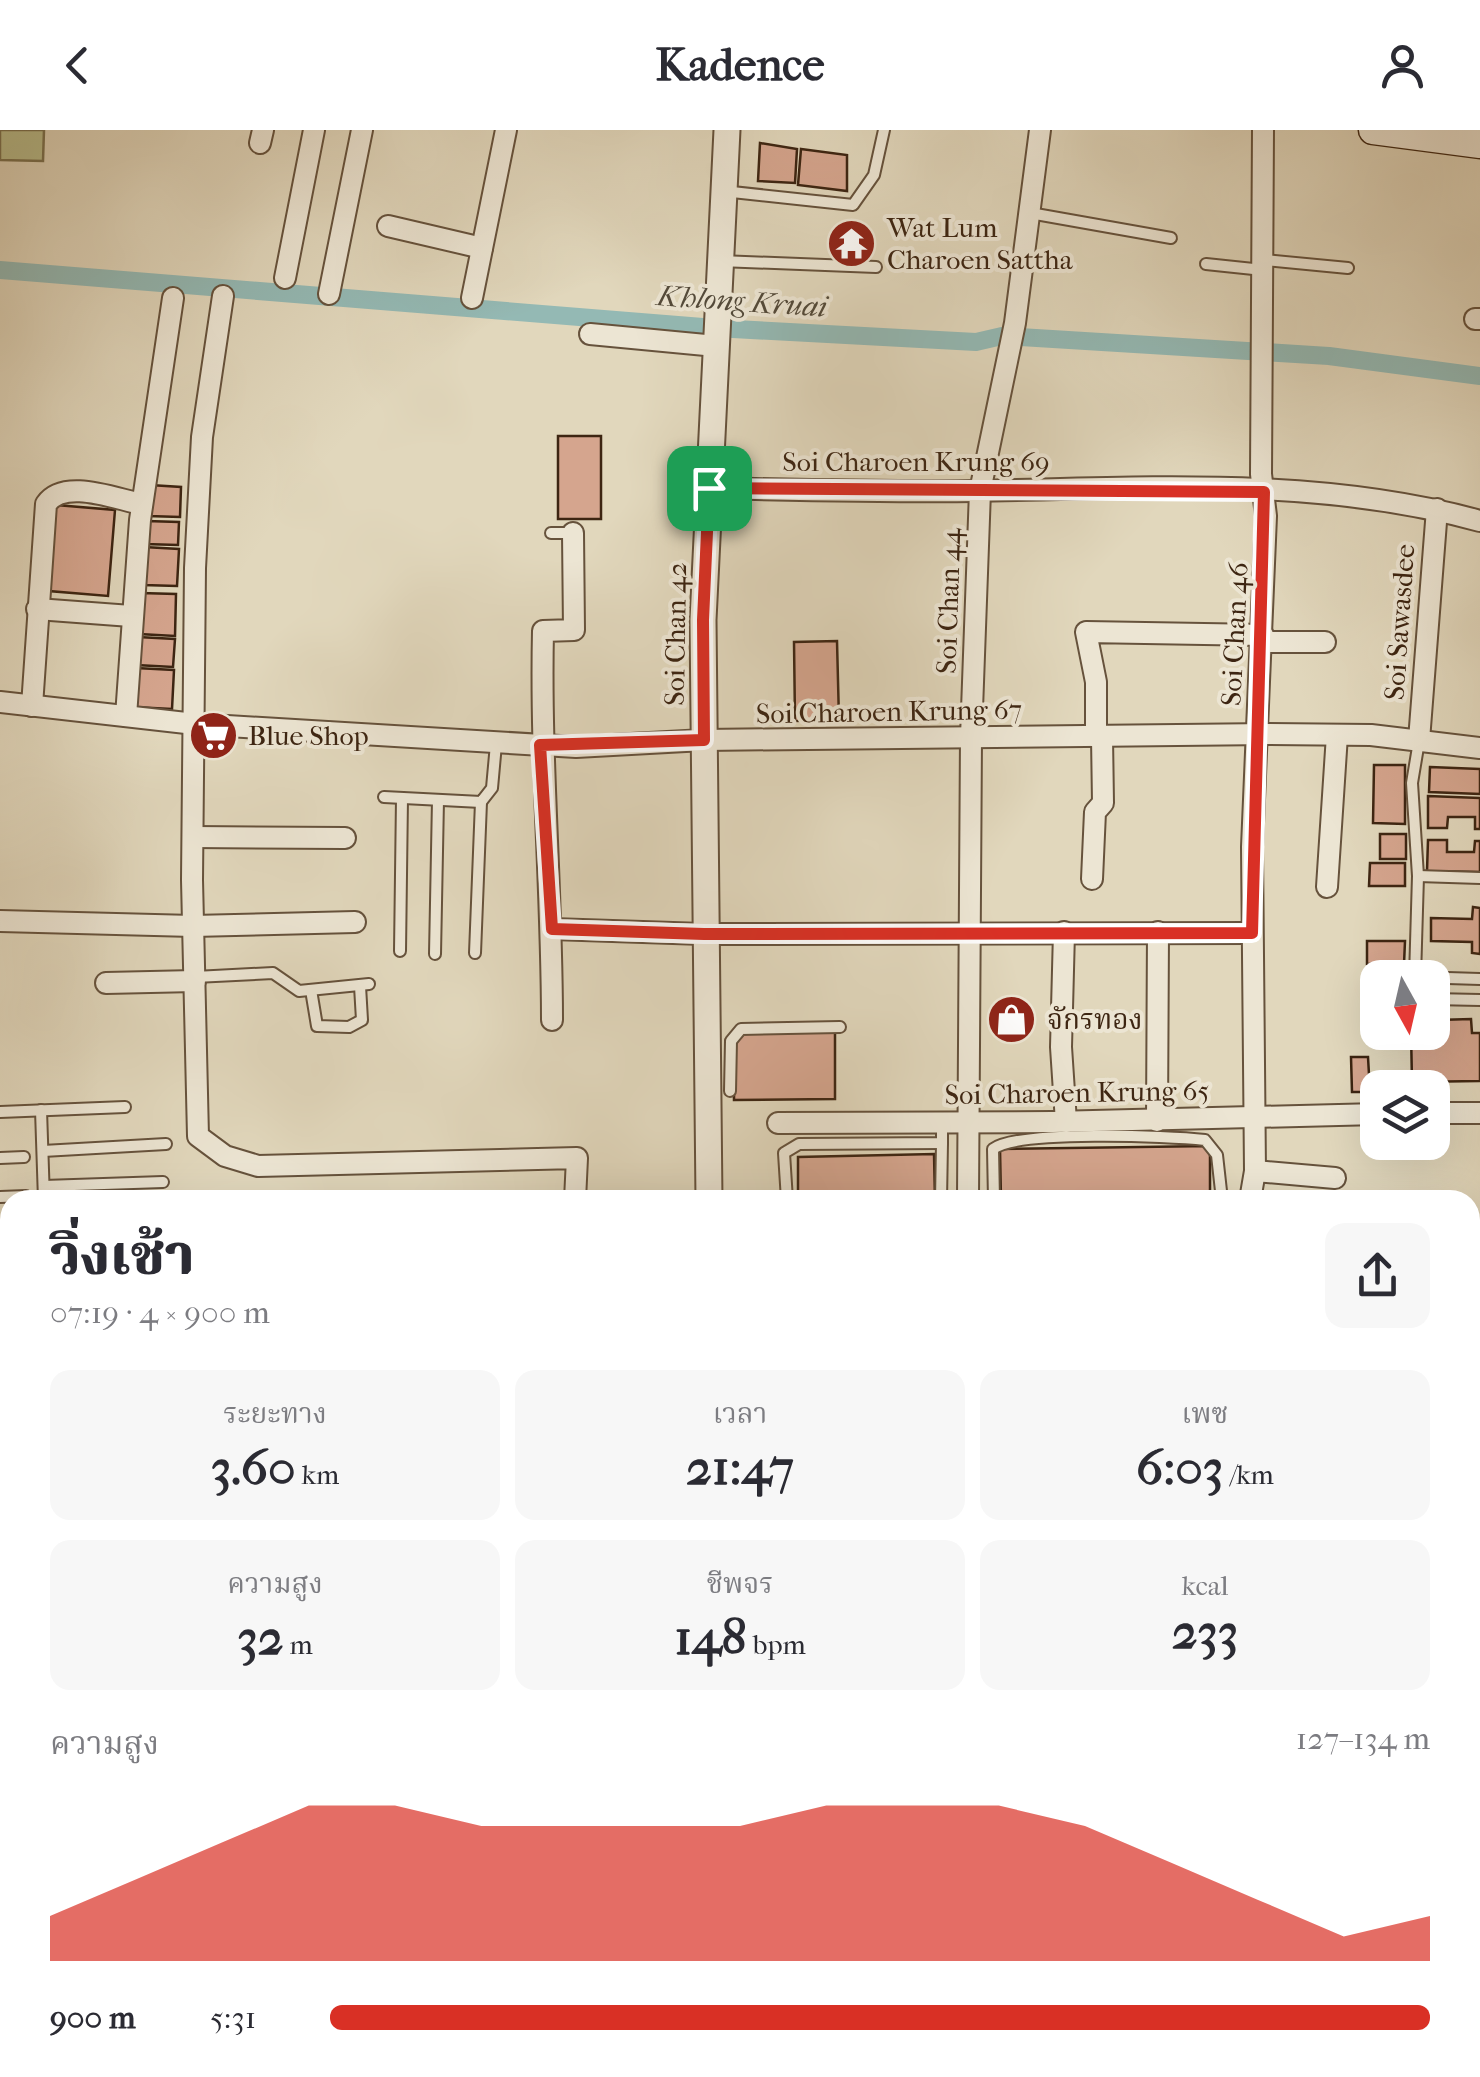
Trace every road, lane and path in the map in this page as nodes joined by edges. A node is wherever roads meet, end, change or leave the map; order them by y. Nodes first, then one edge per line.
1 (314, 130) edge
2 (362, 130) edge
3 (506, 130) edge
4 (726, 130) edge
5 (884, 130) edge
6 (1040, 130) edge
7 (1264, 130) edge
8 (1373, 130) edge
9 (1480, 144) edge
10 (722, 191) junction
11 (1030, 213) junction
12 (388, 226) dead end
13 (1171, 238) dead end
14 (482, 248) junction
15 (719, 261) junction
16 (1206, 264) dead end
17 (1264, 265) junction
18 (876, 267) dead end
19 (1348, 268) dead end
20 (285, 278) dead end
21 (329, 294) dead end
22 (222, 296) dead end
23 (173, 298) dead end
24 (472, 298) dead end
25 (590, 334) dead end
26 (717, 335) junction
27 (709, 488) junction
28 (980, 491) junction
29 (1264, 492) junction
30 (142, 504) junction
31 (1436, 509) junction
32 (1480, 521) edge
33 (550, 533) dead end
34 (573, 533) joint
35 (37, 609) junction
36 (131, 616) junction
37 (1262, 638) junction
38 (1325, 642) dead end
39 (0, 702) edge
40 (32, 706) junction
41 (126, 716) junction
42 (195, 724) junction
43 (1336, 734) junction
44 (1256, 735) junction
45 (972, 737) junction
46 (1099, 737) junction
47 (704, 740) junction
48 (1419, 740) junction
49 (496, 744) junction
50 (540, 745) junction
51 (1480, 748) edge
52 (384, 797) dead end
53 (402, 798) junction
54 (438, 800) junction
55 (481, 802) junction
56 (193, 837) junction
57 (345, 838) dead end
58 (1418, 876) junction
59 (1480, 878) edge
60 (1092, 879) dead end
61 (1327, 887) dead end
62 (0, 921) edge
63 (355, 922) dead end
64 (193, 926) junction
65 (552, 929) junction
66 (973, 932) junction
67 (1064, 932) junction
68 (1158, 932) junction
69 (1252, 933) junction
70 (704, 934) junction
71 (400, 951) dead end
72 (474, 952) dead end
73 (435, 954) dead end
74 (195, 979) junction
75 (1480, 979) edge
76 (106, 983) dead end
77 (311, 990) junction
78 (1450, 1000) edge
79 (1480, 1000) edge
80 (552, 1020) dead end
81 (840, 1027) dead end
82 (723, 1091) junction
83 (126, 1107) dead end
84 (41, 1110) junction
85 (0, 1112) edge
86 (1450, 1112) edge
87 (1480, 1113) edge
88 (1360, 1114) edge
89 (1252, 1116) junction
90 (942, 1121) junction
91 (1157, 1121) junction
92 (969, 1122) junction
93 (778, 1123) dead end
94 (1057, 1127) junction
95 (942, 1143) junction
96 (166, 1144) dead end
97 (42, 1151) junction
98 (0, 1158) edge
99 (24, 1158) dead end
100 (1255, 1172) junction
101 (1335, 1178) dead end
102 (162, 1182) dead end
103 (44, 1186) junction
104 (44, 1190) edge
105 (575, 1190) edge
106 (709, 1190) edge
107 (786, 1190) edge
108 (941, 1190) edge
109 (968, 1190) edge
110 (994, 1190) edge
111 (1221, 1190) edge
112 (1252, 1190) edge

1 - 20 street
2 - 21 street
3 - 14 street
4 - 10 street, Soi Chan 42
5 - 10 lane
6 - 11 street, Soi Chan 44
7 - 17 street, Soi Chan 46
8 - 9 main road
10 - 15 street, Soi Chan 42
11 - 13 lane
11 - 28 street, Soi Chan 44
12 - 14 street
14 - 24 street
15 - 18 lane
15 - 26 street, Soi Chan 42
16 - 17 lane
17 - 19 lane
17 - 29 street, Soi Chan 46
22 - 42 street
23 - 30 street
25 - 26 street
26 - 27 street, Soi Chan 42
27 - 28 street, Soi Charoen Krung 69
27 - 47 street, Soi Chan 42
28 - 29 street, Soi Charoen Krung 69
28 - 45 street, Soi Chan 44
29 - 31 street, Soi Charoen Krung 69
29 - 37 street, Soi Chan 46
30 - 35 street
30 - 36 street
31 - 32 street, Soi Charoen Krung 69
31 - 48 street, Soi Sawasdee
33 - 34 lane
34 - 50 street
35 - 36 street
35 - 40 street
36 - 41 street
37 - 38 street
37 - 44 street, Soi Chan 46
37 - 46 street
39 - 40 street, Soi Charoen Krung 67
40 - 41 street, Soi Charoen Krung 67
41 - 42 street, Soi Charoen Krung 67
42 - 49 street, Soi Charoen Krung 67
42 - 56 street
43 - 44 street, Soi Charoen Krung 67
43 - 48 street, Soi Charoen Krung 67
43 - 61 street
44 - 46 street, Soi Charoen Krung 67
44 - 69 street, Soi Chan 46
45 - 46 street, Soi Charoen Krung 67
45 - 47 street, Soi Charoen Krung 67
45 - 66 street, Soi Chan 44
46 - 60 street
47 - 50 street, Soi Charoen Krung 67
47 - 70 street, Soi Chan 42
48 - 51 street, Soi Charoen Krung 67
48 - 58 lane
49 - 50 street, Soi Charoen Krung 67
49 - 55 lane
50 - 65 street
52 - 53 lane
53 - 54 lane
53 - 71 lane
54 - 55 lane
54 - 73 lane
55 - 72 lane
56 - 57 street
56 - 64 street
58 - 59 lane
58 - 75 lane
62 - 64 street
63 - 64 street
64 - 74 street
65 - 70 street
65 - 80 street
66 - 67 street
66 - 70 street
66 - 92 street, Soi Chan 44
67 - 68 street
67 - 94 street
68 - 69 street
68 - 91 street
69 - 89 street, Soi Chan 46
70 - 82 street, Soi Chan 42
74 - 76 street
74 - 77 lane
74 - 105 street
77 - 77 lane
78 - 79 lane
81 - 82 lane
82 - 106 street, Soi Chan 42
83 - 84 lane
84 - 85 lane
84 - 97 lane
86 - 87 street
88 - 89 street, Soi Charoen Krung 65
89 - 91 street, Soi Charoen Krung 65
89 - 100 street, Soi Chan 46
90 - 92 street, Soi Charoen Krung 65
90 - 93 street, Soi Charoen Krung 65
90 - 95 lane
91 - 94 street, Soi Charoen Krung 65
92 - 94 street, Soi Charoen Krung 65
92 - 109 street, Soi Chan 44
94 - 110 lane
94 - 111 lane
95 - 107 lane
95 - 108 lane
96 - 97 lane
97 - 103 lane
98 - 99 lane
100 - 101 street
100 - 112 street, Soi Chan 46
102 - 103 lane
103 - 104 lane

